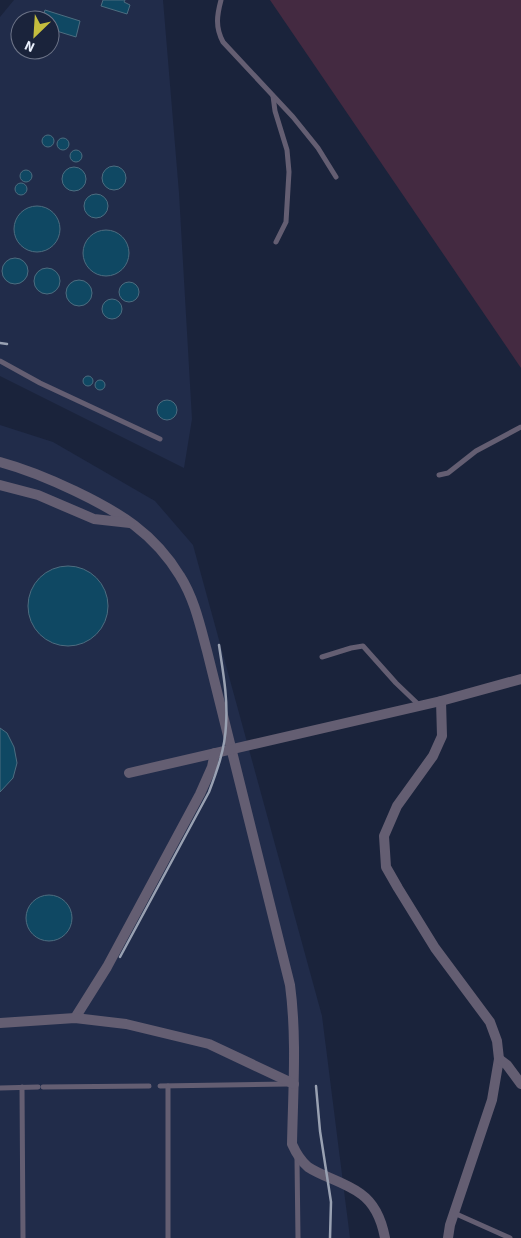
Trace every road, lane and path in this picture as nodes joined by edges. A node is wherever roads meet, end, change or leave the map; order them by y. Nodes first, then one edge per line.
1 (221, 0) edge
2 (273, 95) junction
3 (336, 177) dead end
4 (276, 242) dead end
5 (0, 362) edge
6 (521, 427) edge
7 (160, 439) dead end
8 (0, 462) edge
9 (439, 475) dead end
10 (0, 485) edge
11 (133, 523) junction
12 (322, 657) dead end
13 (521, 679) edge
14 (441, 701) junction
15 (419, 706) junction
16 (232, 749) junction
17 (215, 753) junction
18 (129, 773) dead end
19 (75, 1018) junction
20 (0, 1023) edge
21 (499, 1060) junction
22 (294, 1084) junction
23 (521, 1084) edge
24 (149, 1086) dead end
25 (160, 1086) dead end
26 (168, 1086) junction
27 (22, 1087) junction
28 (0, 1088) edge
29 (297, 1155) junction
30 (454, 1213) junction
31 (23, 1238) edge
32 (168, 1238) edge
33 (298, 1238) edge
34 (385, 1238) edge
35 (448, 1238) edge
36 (510, 1238) edge

1 - 2 lane
2 - 3 lane
2 - 4 lane
5 - 7 lane
6 - 9 lane
8 - 11 street
10 - 11 street
11 - 16 street
12 - 15 lane
13 - 14 street
14 - 15 street
14 - 21 street
15 - 16 street
16 - 17 street
16 - 22 street
17 - 18 street
17 - 19 street
19 - 20 street
19 - 22 street
21 - 23 street
21 - 30 street
22 - 26 lane
22 - 29 street
24 - 27 lane
25 - 26 lane
26 - 32 lane
27 - 28 lane
27 - 31 lane
29 - 33 lane
29 - 34 street
30 - 35 street
30 - 36 lane

